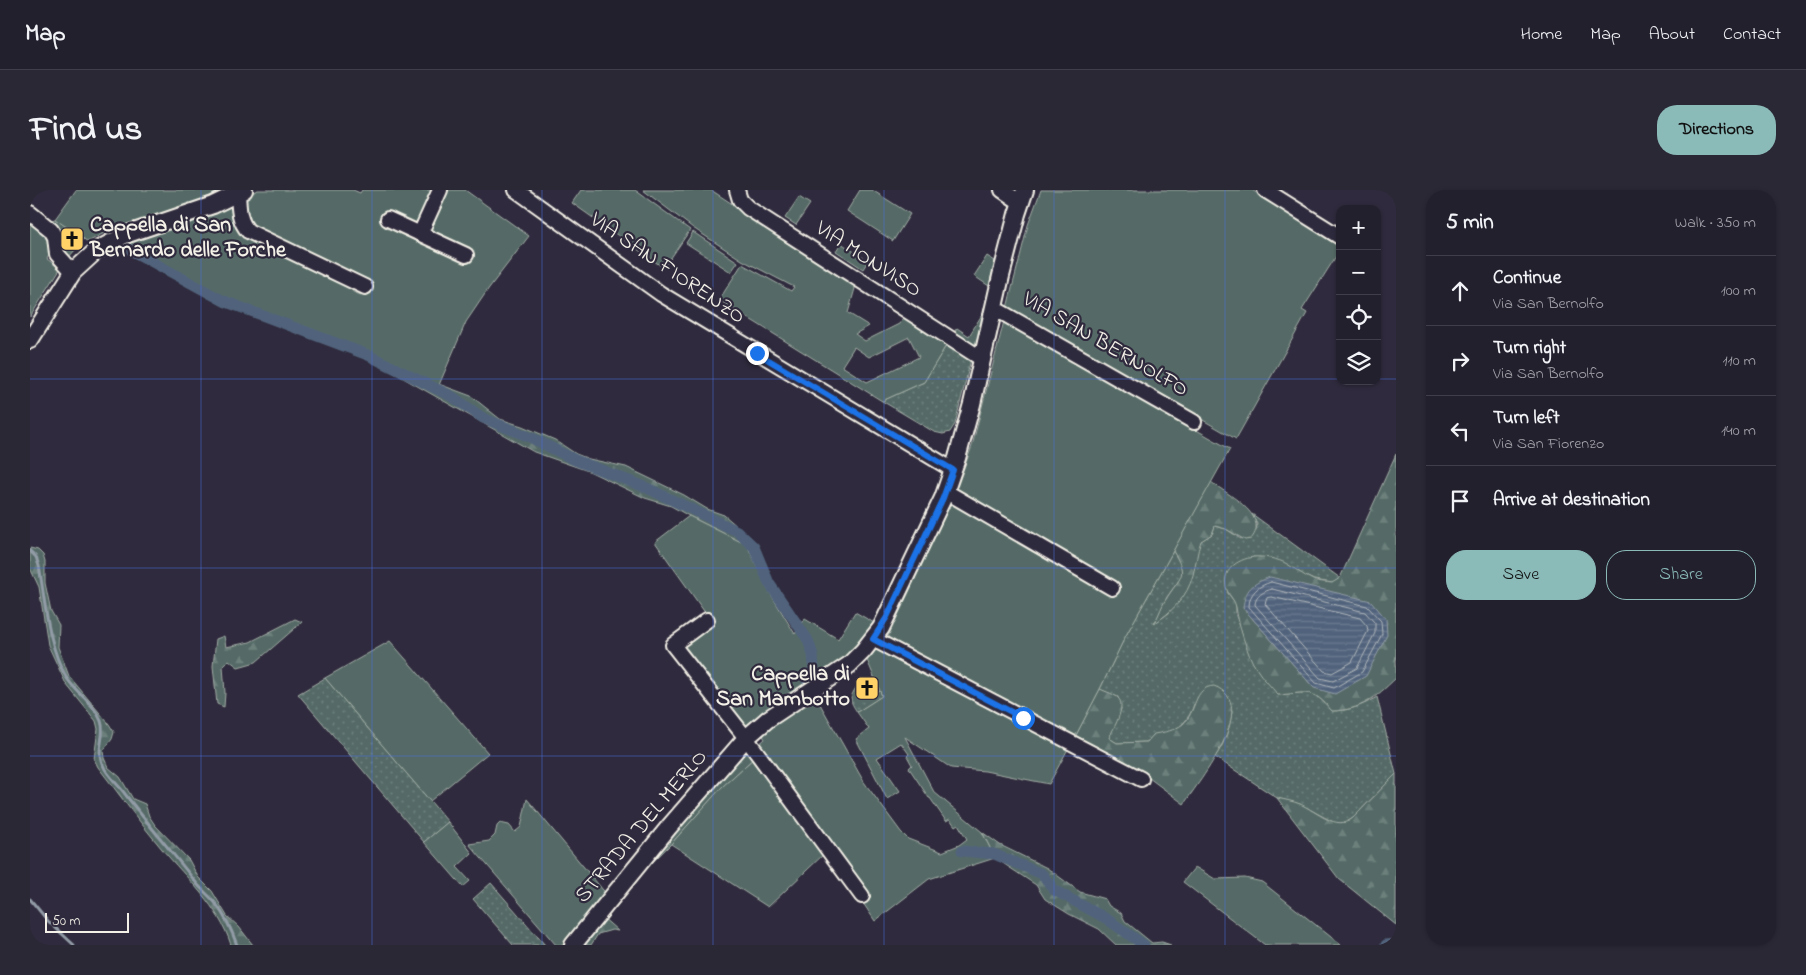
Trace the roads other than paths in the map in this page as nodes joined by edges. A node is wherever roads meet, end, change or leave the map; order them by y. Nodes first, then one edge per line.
1 (440, 190) edge
2 (516, 190) edge
3 (737, 190) edge
4 (1002, 190) edge
5 (1266, 190) edge
6 (241, 192) edge
7 (1023, 196) edge
8 (30, 213) edge
9 (388, 219) dead end
10 (420, 234) junction
11 (1336, 234) edge
12 (466, 256) dead end
13 (73, 272) junction
14 (365, 287) dead end
15 (994, 308) junction
16 (30, 340) edge
17 (982, 359) junction
18 (1194, 422) dead end
19 (953, 470) junction
20 (946, 491) junction
21 (1112, 588) dead end
22 (706, 620) dead end
23 (873, 639) junction
24 (746, 738) junction
25 (1141, 779) dead end
26 (862, 896) dead end
27 (573, 945) edge

1 - 10 street
2 - 19 street, VIA SAN FIORENZO
3 - 17 street, VIA MONVISO
4 - 7 street, VIA SAN BERNOLFO
5 - 11 street
6 - 13 street
6 - 14 street
7 - 15 street, VIA SAN BERNOLFO
8 - 13 street
9 - 10 street
10 - 12 street
13 - 16 street
15 - 17 street, VIA SAN BERNOLFO
15 - 18 street, VIA SAN BERNOLFO
17 - 19 street, VIA SAN BERNOLFO
19 - 20 street, VIA SAN BERNOLFO
20 - 21 street
20 - 23 street, VIA SAN BERNOLFO
22 - 24 street
23 - 24 street, VIA SAN BERNOLFO
23 - 25 street
24 - 26 street
24 - 27 street, STRADA DEL MERLO

